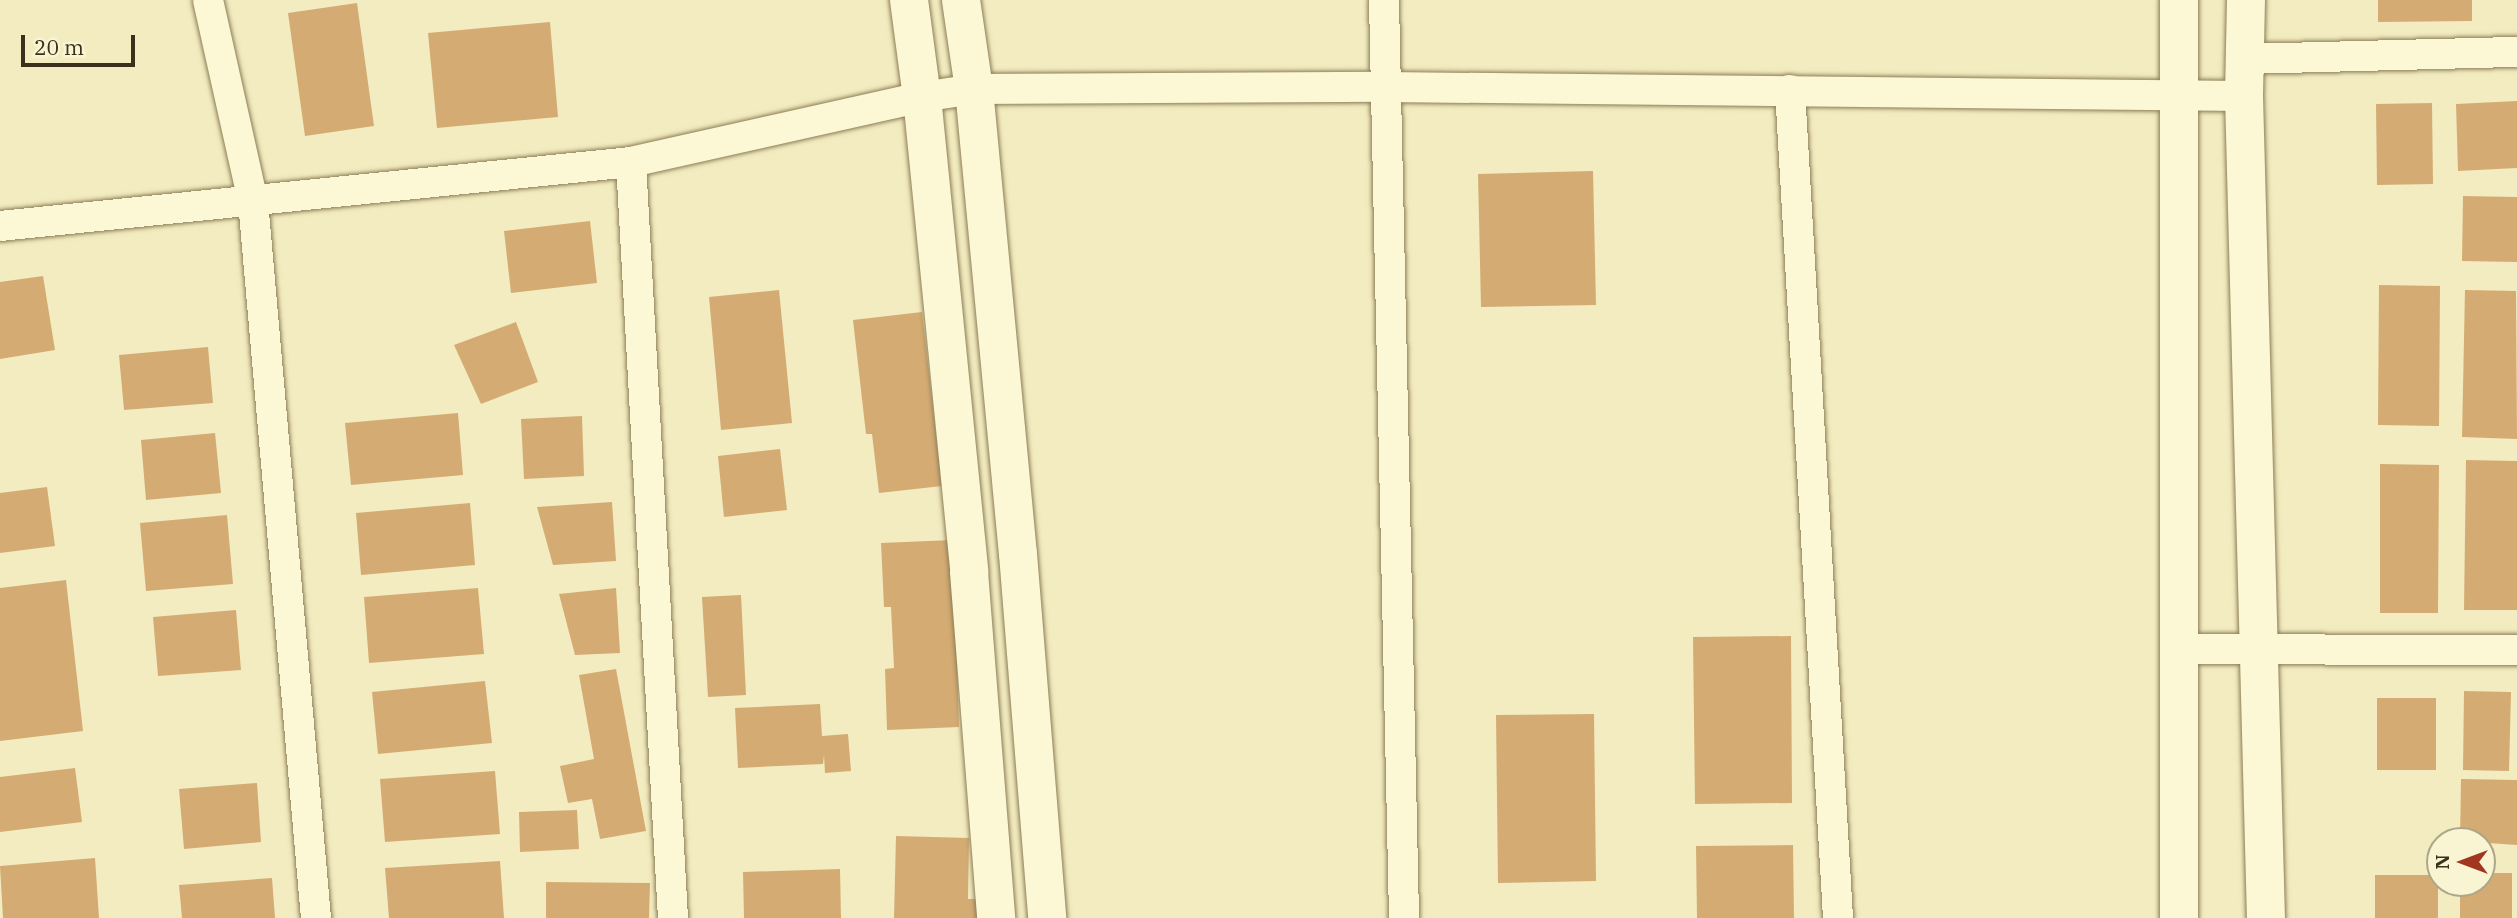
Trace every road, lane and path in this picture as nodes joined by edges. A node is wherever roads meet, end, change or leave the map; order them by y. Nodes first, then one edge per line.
1 (208, 0) edge
2 (909, 0) edge
3 (961, 0) edge
4 (1384, 0) edge
5 (2179, 0) edge
6 (2246, 0) edge
7 (2517, 52) edge
8 (2245, 59) junction
9 (1386, 87) junction
10 (974, 89) junction
11 (1790, 90) junction
12 (2178, 94) junction
13 (2245, 96) junction
14 (922, 97) junction
15 (631, 162) junction
16 (253, 201) junction
17 (0, 226) edge
18 (2259, 647) junction
19 (2179, 649) junction
20 (2517, 650) edge
21 (316, 918) edge
22 (673, 918) edge
23 (996, 918) edge
24 (1046, 918) edge
25 (1404, 918) edge
26 (1838, 918) edge
27 (2179, 918) edge
28 (2266, 918) edge

1 - 16 street
2 - 14 street
3 - 10 street
4 - 9 street
5 - 12 street
6 - 8 street
7 - 8 street
8 - 13 street
9 - 10 street
9 - 11 street
9 - 25 street
10 - 14 street
10 - 24 street
11 - 12 street
11 - 26 street
12 - 13 street
12 - 19 street
13 - 18 street
14 - 15 street
14 - 23 street
15 - 16 street
15 - 22 street
16 - 17 street
16 - 21 street
18 - 19 street
18 - 20 street
18 - 28 street
19 - 27 street

